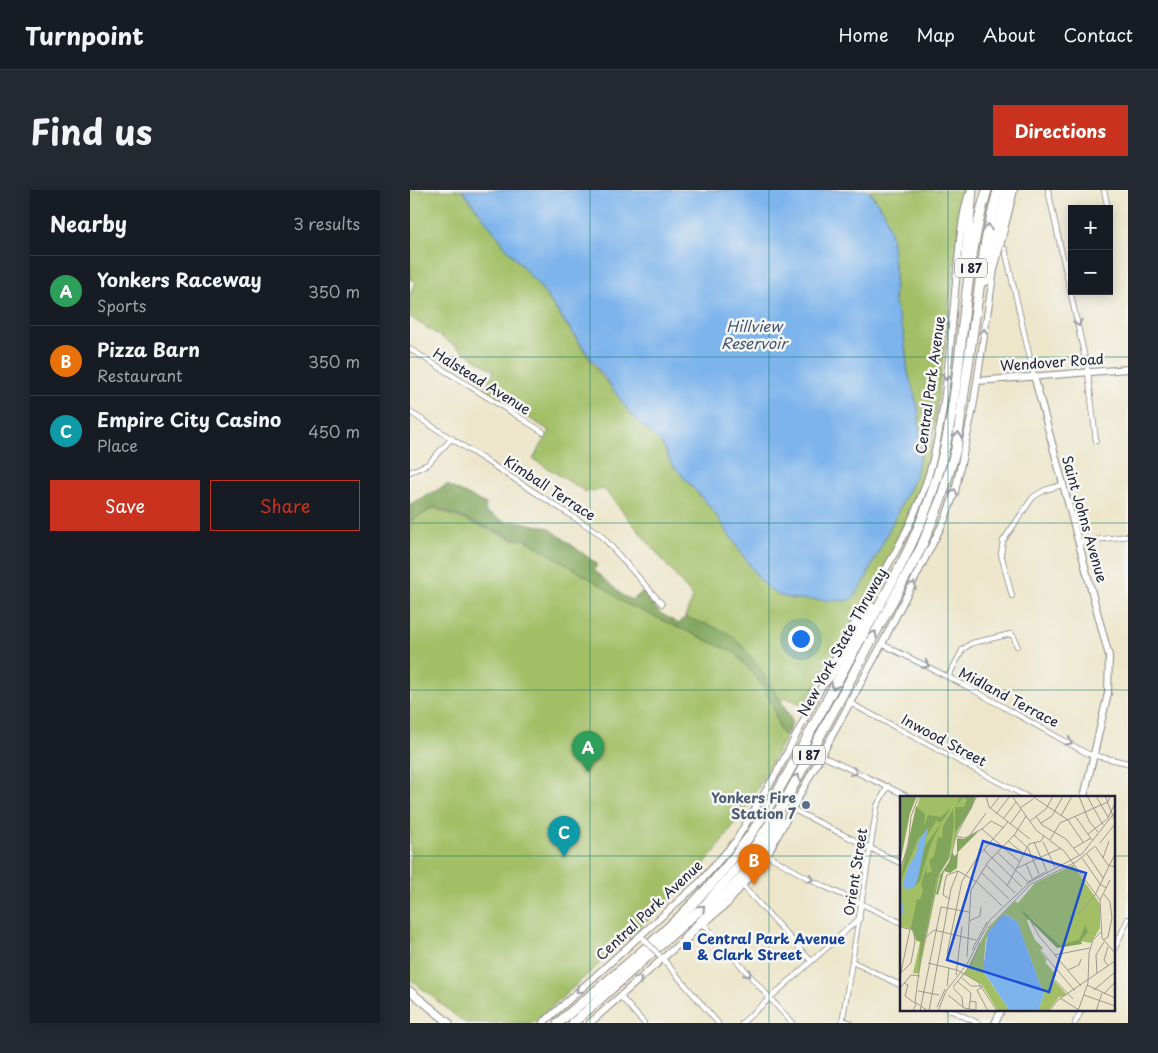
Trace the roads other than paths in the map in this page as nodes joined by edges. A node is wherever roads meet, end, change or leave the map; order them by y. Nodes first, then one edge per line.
1 (971, 190) edge
2 (987, 190) edge
3 (998, 190) edge
4 (1007, 190) edge
5 (1014, 190) edge
6 (1048, 190) edge
7 (1104, 190) edge
8 (1107, 205) edge
9 (1005, 249) dead end
10 (971, 344) junction
11 (960, 348) junction
12 (410, 349) edge
13 (1128, 369) edge
14 (1088, 372) junction
15 (1034, 376) junction
16 (978, 381) junction
17 (410, 412) edge
18 (543, 432) dead end
19 (452, 438) junction
20 (1096, 441) dead end
21 (410, 472) edge
22 (1062, 485) junction
23 (1128, 536) edge
24 (1079, 542) junction
25 (1012, 596) dead end
26 (883, 597) junction
27 (662, 604) dead end
28 (882, 644) junction
29 (1017, 646) dead end
30 (948, 677) junction
31 (824, 682) junction
32 (850, 703) junction
33 (1094, 755) junction
34 (822, 756) junction
35 (1128, 762) edge
36 (888, 786) junction
37 (907, 796) edge
38 (1025, 796) edge
39 (1084, 796) edge
40 (785, 801) junction
41 (792, 808) junction
42 (869, 849) junction
43 (767, 855) junction
44 (900, 863) edge
45 (744, 886) junction
46 (862, 904) junction
47 (860, 918) junction
48 (1128, 918) edge
49 (900, 922) edge
50 (704, 924) junction
51 (642, 936) junction
52 (685, 939) junction
53 (1116, 945) edge
54 (661, 957) junction
55 (811, 961) junction
56 (853, 962) junction
57 (900, 985) edge
58 (410, 991) edge
59 (620, 996) junction
60 (771, 998) junction
61 (950, 1010) edge
62 (1002, 1010) edge
63 (1082, 1010) edge
64 (843, 1021) edge
65 (449, 1023) edge
66 (543, 1023) edge
67 (558, 1023) edge
68 (574, 1023) edge
69 (590, 1023) edge
70 (644, 1023) edge
71 (718, 1023) edge
72 (742, 1023) edge
73 (792, 1023) edge
74 (851, 1023) edge
75 (978, 1023) edge
76 (995, 1023) edge
77 (1075, 1023) edge

1 - 11 highway
1 -> 31 main road, Central Park Avenue
2 - 11 highway, New York State Thruway / I 87
10 -> 3 highway, New York State Thruway / I 87
4 - 10 highway
16 -> 5 main road
6 -> 14 street
7 - 8 street
9 - 15 street, Saint Johns Avenue
40 -> 10 highway, New York State Thruway / I 87
11 - 26 highway, New York State Thruway / I 87
12 - 18 street, Halstead Avenue
13 - 14 main road, Wendover Road
14 - 15 main road, Wendover Road
14 - 20 street
15 - 16 main road, Wendover Road
15 - 22 main road, Saint Johns Avenue
28 -> 16 main road
17 - 19 street, Kimball Terrace
19 - 21 street
19 - 27 street, Kimball Terrace
22 - 24 main road, Saint Johns Avenue
22 - 25 street
23 - 24 street
24 - 33 main road, Saint Johns Avenue
26 - 31 highway
26 -> 67 highway, New York State Thruway / I 87
28 -> 30 street, Midland Terrace
28 - 32 main road
29 - 30 street
30 -> 33 street, Midland Terrace
31 - 51 main road, Central Park Avenue
32 - 34 main road
32 - 38 street, Inwood Street
33 - 35 street, Midland Terrace
33 - 39 main road, Saint Johns Avenue
34 -> 36 street
34 - 41 main road
36 - 37 street
36 - 42 street, Orient Street
40 - 52 highway
68 -> 40 highway, New York State Thruway / I 87
41 - 42 street
41 - 43 main road
42 - 44 street
42 - 46 street, Orient Street
43 - 45 main road
43 -> 46 street
45 - 50 main road
45 - 55 street
46 - 47 street, Orient Street
46 - 49 street
47 - 55 street
47 - 56 street, Orient Street
48 - 53 street
50 - 52 main road
50 -> 60 street
51 - 54 street, bridge
51 -> 66 main road, Central Park Avenue
52 - 54 main road
59 -> 54 main road
54 - 71 street
55 - 60 street
56 - 57 street
56 - 64 street, Orient Street
58 - 65 main road
59 - 69 main road
59 - 70 street
60 - 72 street
60 - 73 street
61 - 75 street
62 - 76 main road
63 - 77 street
64 - 74 street

